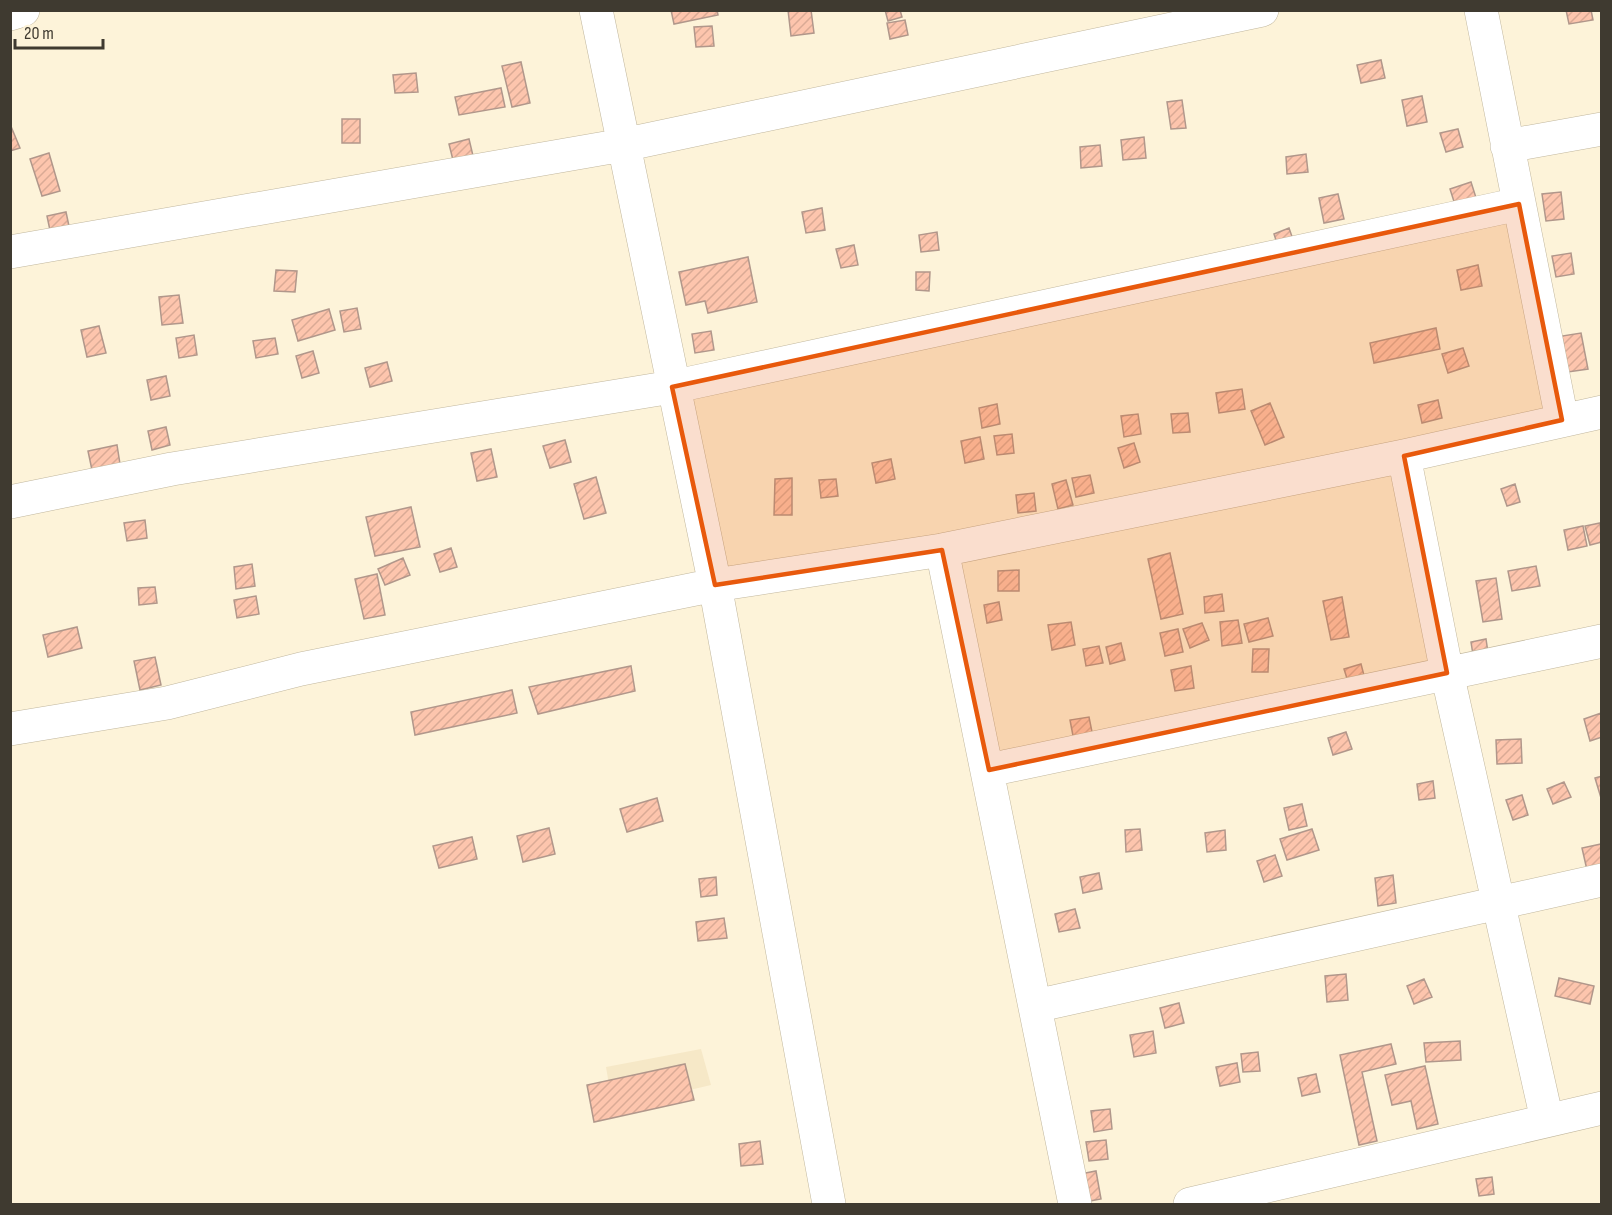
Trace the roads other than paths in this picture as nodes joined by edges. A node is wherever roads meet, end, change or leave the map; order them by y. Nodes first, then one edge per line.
1 (23, 10) edge
2 (596, 10) edge
3 (1262, 10) edge
4 (1481, 10) edge
5 (10, 14) edge
6 (1602, 129) edge
7 (623, 145) junction
8 (1508, 146) junction
9 (1519, 204) junction
10 (10, 252) edge
11 (672, 387) junction
12 (1602, 412) edge
13 (1562, 420) junction
14 (1404, 456) junction
15 (10, 501) edge
16 (942, 550) junction
17 (715, 585) junction
18 (1602, 642) edge
19 (1447, 673) junction
20 (10, 729) edge
21 (989, 770) junction
22 (1602, 880) edge
23 (1500, 903) junction
24 (1035, 1006) junction
25 (1602, 1108) edge
26 (1547, 1120) junction
27 (829, 1204) edge
28 (1075, 1204) edge
29 (1190, 1204) edge

1 - 5 street
2 - 7 street
3 - 7 street
4 - 8 street
6 - 8 street
7 - 10 street
7 - 11 street
8 - 9 street
9 - 11 street
9 - 13 street
11 - 15 street
11 - 17 street
12 - 13 street
13 - 14 street
14 - 16 street
14 - 19 street
16 - 17 street
16 - 21 street
17 - 20 street
17 - 27 street
18 - 19 street
19 - 21 street
19 - 23 street
21 - 24 street
22 - 23 street
23 - 24 street
23 - 26 street
24 - 28 street
25 - 26 street
26 - 29 street

